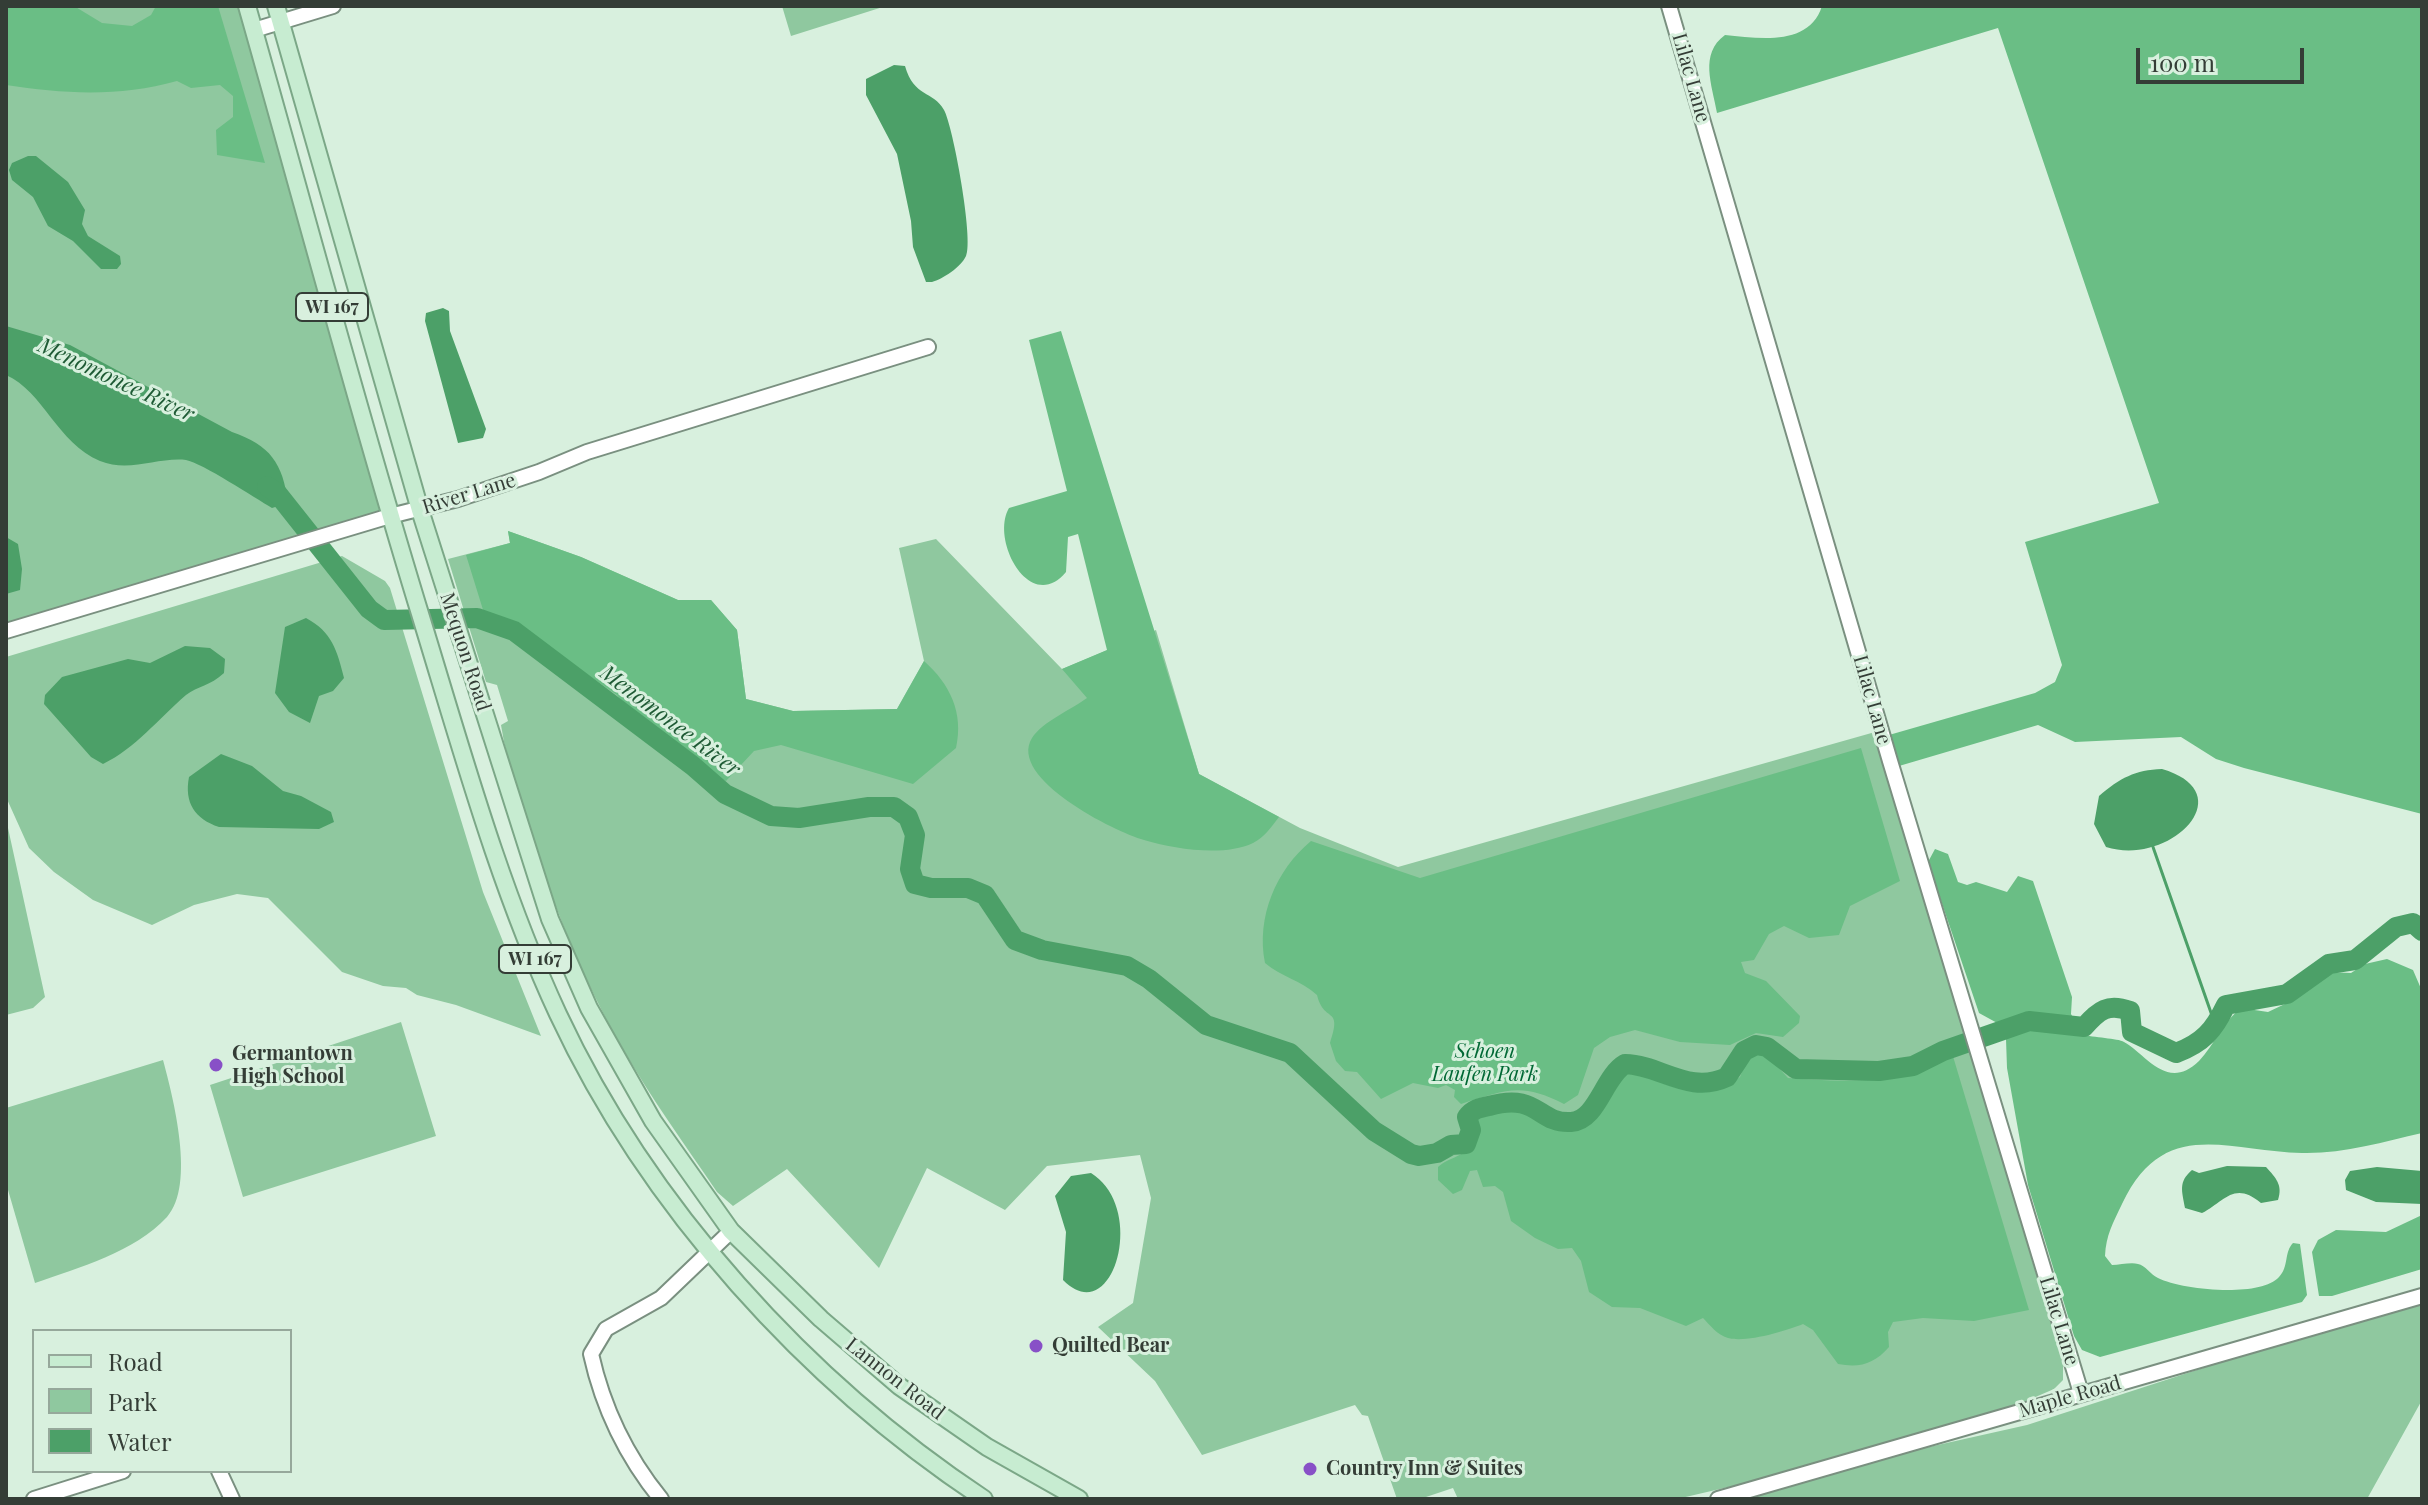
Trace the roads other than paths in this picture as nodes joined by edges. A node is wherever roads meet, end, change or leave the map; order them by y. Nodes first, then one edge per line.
1 (247, 6) edge
2 (333, 6) edge
3 (1669, 6) edge
4 (278, 14) edge
5 (254, 30) junction
6 (356, 284) junction
7 (328, 292) junction
8 (928, 347) dead end
9 (420, 510) junction
10 (390, 516) junction
11 (6, 631) edge
12 (731, 1231) junction
13 (711, 1253) junction
14 (2422, 1296) edge
15 (2081, 1393) junction
16 (117, 1473) edge
17 (222, 1475) edge
18 (34, 1499) edge
19 (232, 1499) edge
20 (661, 1499) edge
21 (984, 1499) edge
22 (1079, 1499) edge
23 (1718, 1499) edge

1 - 5 main road, Mequon Road / WI 167
2 - 4 street
3 - 15 street, Lilac Lane
4 - 5 street
4 - 6 main road, Mequon Road / WI 167
5 - 7 main road, Mequon Road / WI 167
6 - 7 main road
6 - 9 main road, Mequon Road / WI 167
7 - 10 main road, Mequon Road / WI 167
8 - 9 street, River Lane
9 - 10 street, River Lane
9 - 12 main road, Mequon Road / WI 167
10 - 11 street, River Lane
10 - 13 main road, Mequon Road / WI 167
12 - 13 street
12 - 22 main road, Lannon Road / WI 167
13 - 20 street
13 - 21 main road, Lannon Road / WI 167
14 - 15 street, Maple Road
15 - 23 street, Maple Road
16 - 18 street
17 - 19 street

